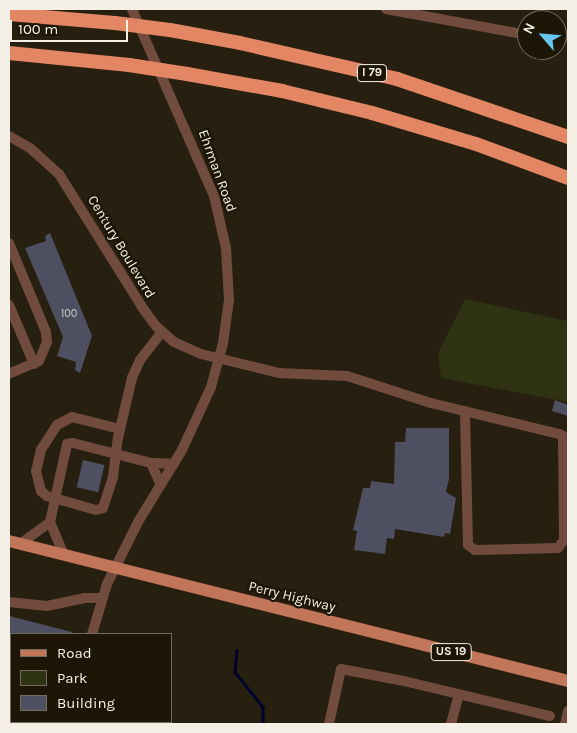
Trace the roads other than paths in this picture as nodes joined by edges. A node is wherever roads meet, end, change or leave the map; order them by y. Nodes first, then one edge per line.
1 (132, 9) edge
2 (389, 9) edge
3 (9, 14) edge
4 (517, 33) edge
5 (9, 54) edge
6 (9, 136) edge
7 (568, 137) edge
8 (568, 178) edge
9 (9, 243) edge
10 (9, 306) edge
11 (162, 332) junction
12 (220, 358) junction
13 (34, 364) junction
14 (9, 374) edge
15 (465, 411) junction
16 (120, 429) junction
17 (116, 453) junction
18 (152, 463) junction
19 (174, 464) junction
20 (161, 485) junction
21 (55, 499) junction
22 (50, 522) junction
23 (14, 543) edge
24 (64, 555) junction
25 (115, 568) junction
26 (102, 598) junction
27 (9, 602) edge
28 (92, 633) edge
29 (568, 681) edge
30 (459, 694) junction
31 (568, 711) edge
32 (550, 716) dead end
33 (329, 724) edge
34 (452, 724) edge
35 (566, 724) edge

1 - 12 street, Ehrman Road
2 - 4 street
3 - 7 highway, I 79, bridge
5 - 8 highway, bridge
6 - 11 street, Century Boulevard
9 - 13 street
10 - 13 street
11 - 12 street, Century Boulevard
11 - 16 street
12 - 15 street, Century Boulevard
12 - 19 street, Ehrman Road
13 - 14 street
15 - 15 street, Century Boulevard
16 - 17 street
16 - 21 street
17 - 18 street
17 - 21 street
17 - 21 street
18 - 19 street
18 - 20 street
19 - 20 street, Ehrman Road
20 - 25 street, Ehrman Road
21 - 22 street
22 - 23 street
22 - 24 street
23 - 24 main road, Perry Highway / US 19
24 - 25 main road, Perry Highway / US 19
25 - 26 street, Ehrman Road
25 - 29 main road, Perry Highway / US 19
26 - 27 street
26 - 28 street, Ehrman Road
30 - 32 street
30 - 33 street
30 - 34 street
31 - 35 street

